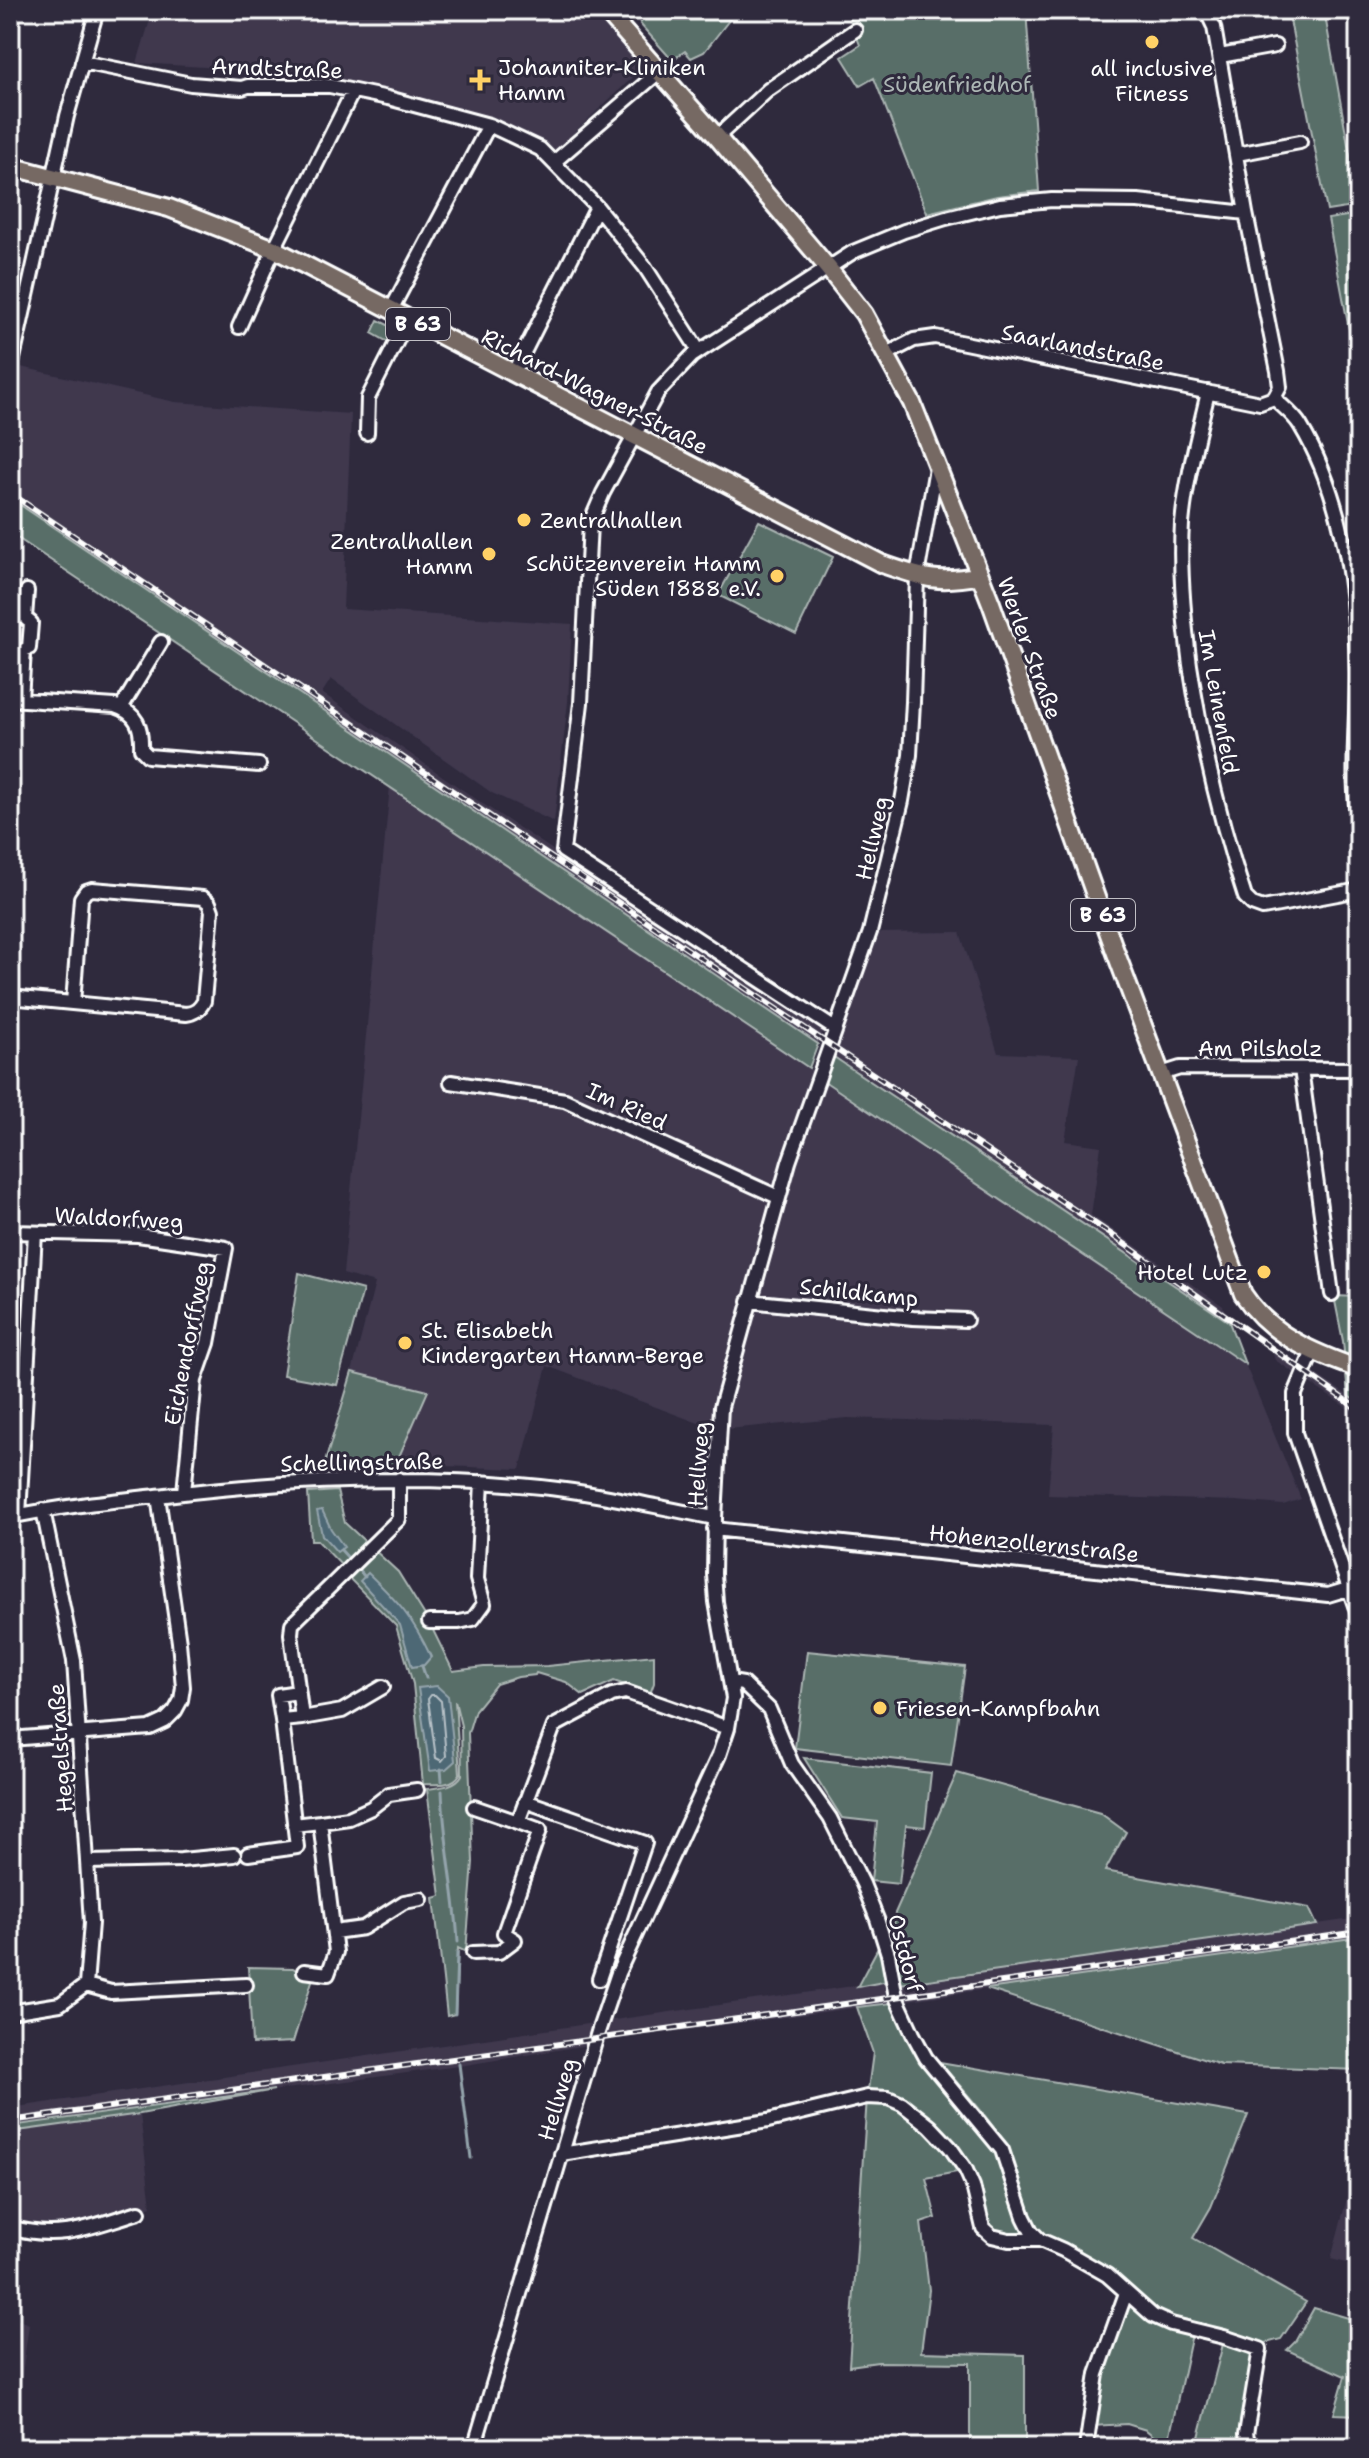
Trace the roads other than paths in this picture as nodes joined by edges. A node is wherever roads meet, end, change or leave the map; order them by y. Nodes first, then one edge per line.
1 (97, 10) edge
2 (605, 10) edge
3 (1206, 10) edge
4 (855, 30) dead end
5 (1275, 46) dead end
6 (1220, 56) junction
7 (82, 62) junction
8 (659, 72) junction
9 (353, 91) junction
10 (489, 125) junction
11 (717, 137) junction
12 (1300, 142) dead end
13 (1237, 154) junction
14 (554, 162) junction
15 (10, 166) edge
16 (52, 179) junction
17 (597, 207) junction
18 (1246, 213) junction
19 (274, 249) junction
20 (828, 268) junction
21 (391, 310) junction
22 (408, 319) junction
23 (239, 327) dead end
24 (699, 351) junction
25 (887, 354) junction
26 (10, 372) edge
27 (513, 374) junction
28 (1208, 392) junction
29 (1274, 398) junction
30 (367, 433) dead end
31 (633, 436) junction
32 (937, 464) junction
33 (980, 575) junction
34 (917, 576) junction
35 (27, 591) dead end
36 (161, 642) dead end
37 (15, 699) edge
38 (121, 708) junction
39 (259, 765) dead end
40 (1359, 828) edge
41 (1359, 890) edge
42 (10, 997) edge
43 (73, 1003) junction
44 (835, 1029) junction
45 (1301, 1069) junction
46 (1359, 1069) edge
47 (1161, 1074) junction
48 (451, 1082) dead end
49 (778, 1197) junction
50 (10, 1232) edge
51 (35, 1233) junction
52 (226, 1248) joint
53 (1332, 1294) dead end
54 (749, 1301) junction
55 (966, 1320) dead end
56 (1313, 1351) junction
57 (1359, 1369) edge
58 (399, 1479) junction
59 (482, 1482) junction
60 (184, 1492) junction
61 (158, 1496) junction
62 (43, 1510) junction
63 (14, 1516) edge
64 (714, 1523) junction
65 (1348, 1589) junction
66 (1359, 1617) edge
67 (429, 1622) dead end
68 (731, 1682) junction
69 (383, 1687) dead end
70 (298, 1692) junction
71 (302, 1718) junction
72 (282, 1720) junction
73 (728, 1728) junction
74 (78, 1735) junction
75 (10, 1739) edge
76 (417, 1790) dead end
77 (525, 1801) junction
78 (474, 1807) dead end
79 (548, 1809) junction
80 (320, 1822) junction
81 (518, 1822) junction
82 (294, 1825) junction
83 (540, 1830) junction
84 (322, 1844) junction
85 (297, 1847) junction
86 (248, 1854) dead end
87 (234, 1855) dead end
88 (88, 1862) junction
89 (421, 1899) dead end
90 (334, 1932) junction
91 (473, 1953) dead end
92 (304, 1971) dead end
93 (599, 1979) dead end
94 (86, 1985) junction
95 (246, 1985) dead end
96 (10, 2012) edge
97 (561, 2154) junction
98 (139, 2212) dead end
99 (10, 2227) edge
100 (1040, 2240) junction
101 (1126, 2293) junction
102 (474, 2448) edge
103 (1086, 2448) edge
104 (1250, 2448) edge

1 - 7 street
2 - 8 main road, Werler Straße
3 - 6 street
4 - 11 street
5 - 6 street
6 - 13 street
7 - 9 street, Arndtstraße
7 - 16 street
8 - 11 main road, Werler Straße
8 - 14 street
9 - 10 street, Arndtstraße
9 - 19 street
10 - 14 street, Arndtstraße
10 - 21 street
11 - 20 main road, Werler Straße
12 - 13 street
13 - 18 street
14 - 17 street, Arndtstraße
15 - 16 main road, Richard-Wagner-Straße / B 63
16 - 19 main road, Richard-Wagner-Straße / B 63
16 - 26 street
17 - 24 street, Arndtstraße
17 - 27 street
18 - 20 street
18 - 29 street
19 - 21 main road, Richard-Wagner-Straße / B 63
19 - 23 street
20 - 24 street
20 - 25 main road, Werler Straße
21 - 22 main road, Richard-Wagner-Straße / B 63
22 - 27 main road, Richard-Wagner-Straße / B 63
22 - 30 street
24 - 31 street
25 - 28 street, Saarlandstraße
25 - 32 main road, Werler Straße
27 - 31 main road, Richard-Wagner-Straße / B 63
28 - 29 street, Saarlandstraße
28 - 41 street, Im Leinenfeld
29 - 40 street
31 - 34 main road, Richard-Wagner-Straße / B 63
31 - 44 street
32 - 33 main road, Werler Straße
32 - 34 street, Hellweg
33 - 34 main road, Richard-Wagner-Straße / B 63
33 - 47 main road, Werler Straße / B 63
34 - 44 street, Hellweg
35 - 37 street
36 - 38 street
37 - 38 street
38 - 39 street
42 - 43 street
43 - 43 street
44 - 49 street, Hellweg
45 - 46 street, Am Pilsholz
45 - 47 street, Am Pilsholz
45 - 53 street
47 - 56 main road, Werler Straße / B 63
48 - 49 street, Im Ried
49 - 54 street, Hellweg
50 - 51 street, Waldorfweg
51 - 52 street, Waldorfweg
51 - 63 street
52 - 60 street, Eichendorffweg
54 - 55 street, Schildkamp
54 - 64 street, Hellweg
56 - 57 main road, Werler Straße / B 63
56 - 65 street
58 - 59 street, Schellingstraße
58 - 60 street, Schellingstraße
58 - 70 street
59 - 64 street, Schellingstraße
59 - 67 street
60 - 61 street, Schellingstraße
61 - 62 street, Schellingstraße
61 - 74 street
62 - 63 street, Schellingstraße
62 - 74 street, Hegelstraße
64 - 65 street, Hohenzollernstraße
64 - 68 street, Hellweg
65 - 66 street
68 - 73 street, Hellweg
68 - 100 street, Ostdorf
69 - 71 street
70 - 71 street
70 - 72 street
71 - 72 street
72 - 82 street
73 - 77 street
73 - 97 street, Hellweg
74 - 75 street
74 - 88 street, Hegelstraße
76 - 80 street
77 - 79 street
77 - 81 street
78 - 81 street
79 - 83 street
79 - 93 street
80 - 82 street
80 - 84 street
81 - 83 street
82 - 85 street
83 - 91 street
84 - 85 street
84 - 90 street
85 - 86 street
87 - 88 street
88 - 94 street, Hegelstraße
89 - 90 street
90 - 92 street
94 - 95 street
94 - 96 street
97 - 100 street
97 - 102 street, Hellweg
98 - 99 street
100 - 101 street
101 - 103 street
101 - 104 street

